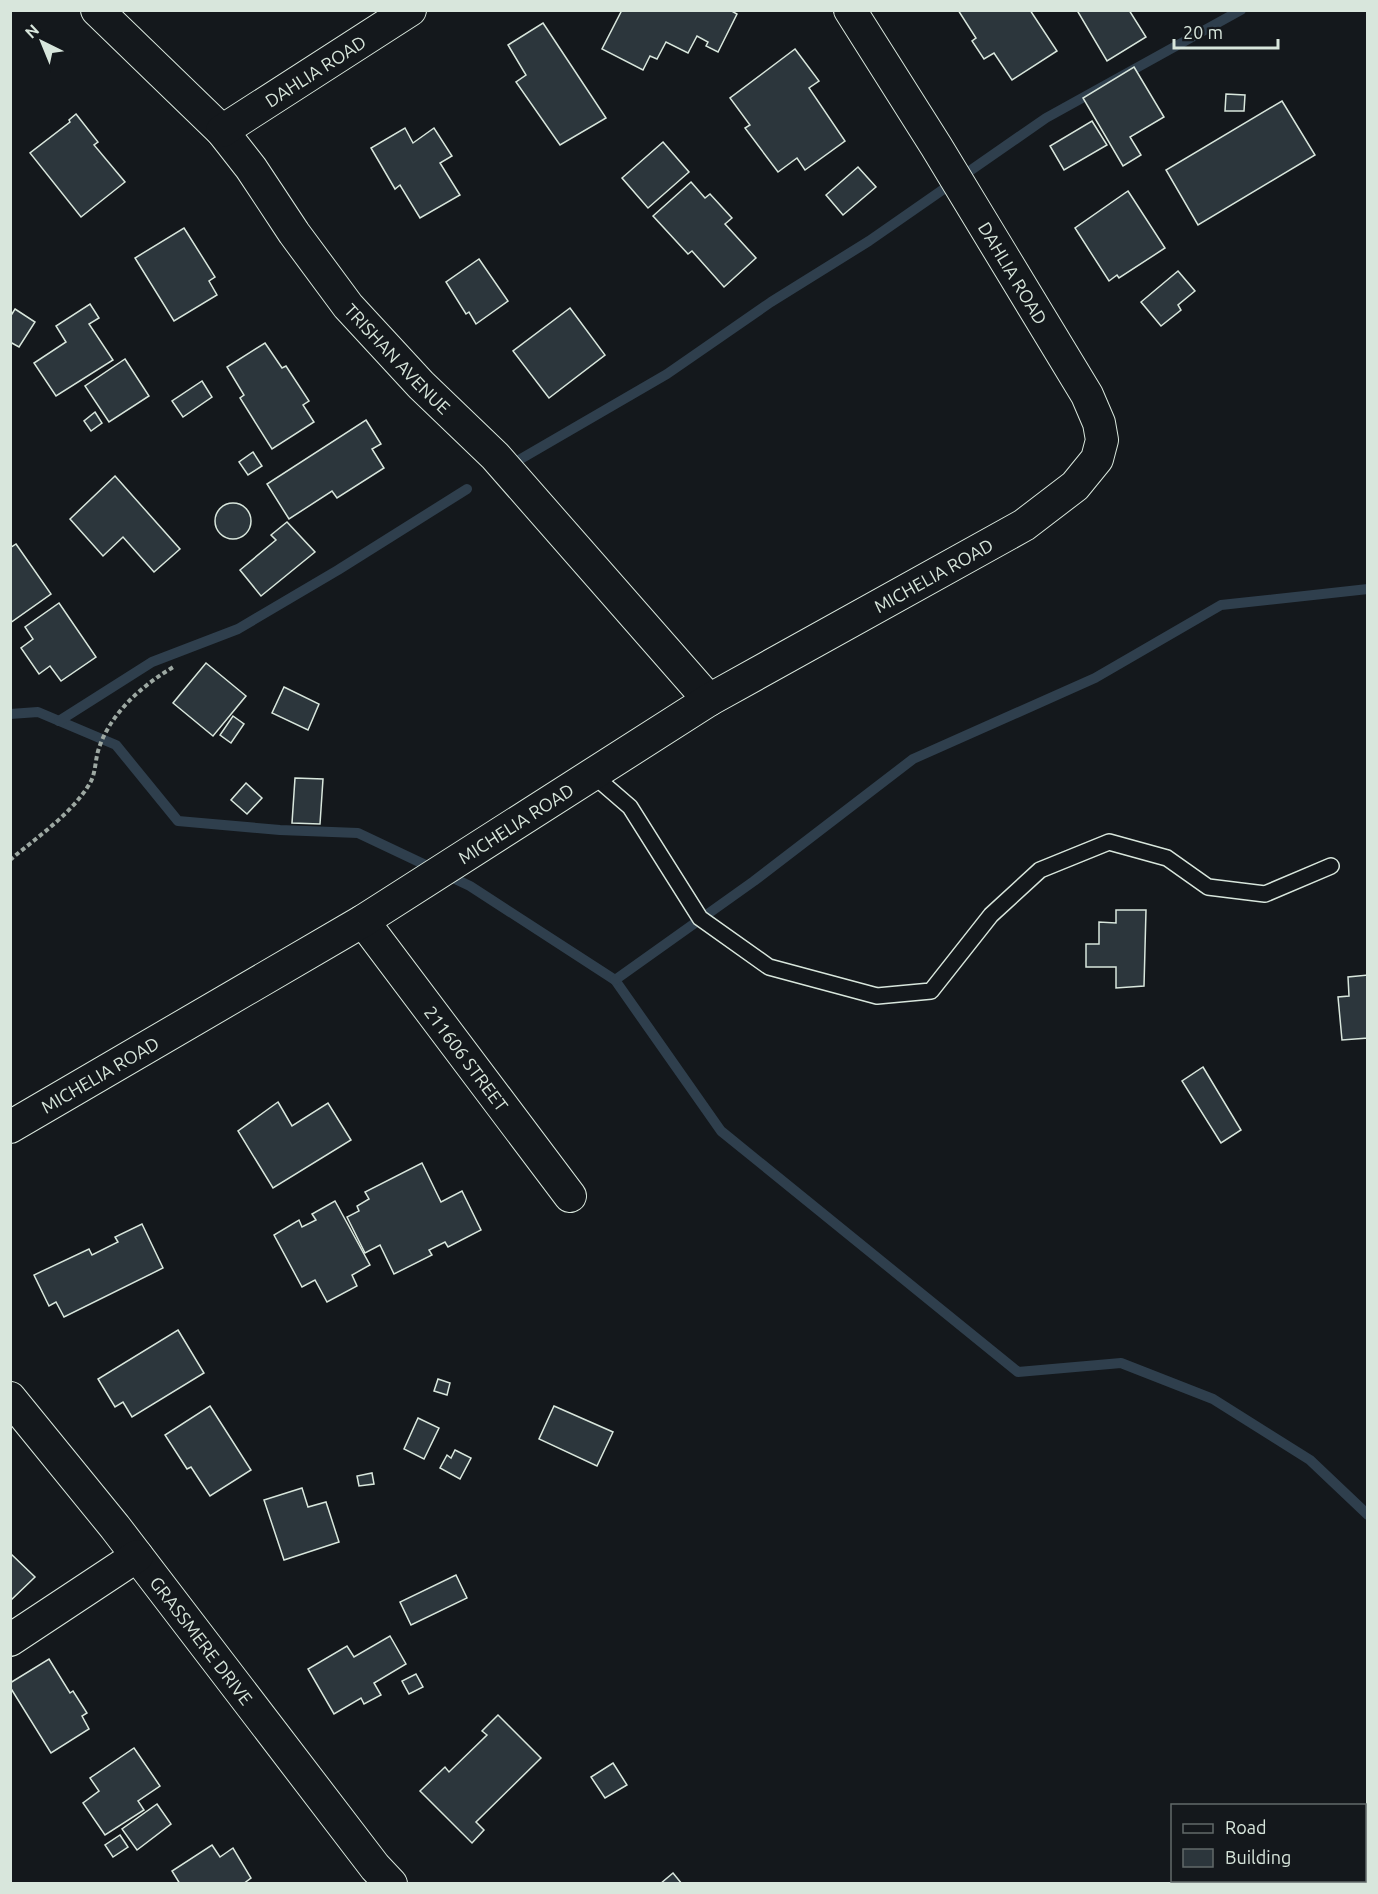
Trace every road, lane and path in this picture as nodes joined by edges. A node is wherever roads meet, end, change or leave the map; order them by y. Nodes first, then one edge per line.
1 (98, 10) edge
2 (410, 10) edge
3 (850, 10) edge
4 (222, 131) junction
5 (1024, 525) joint
6 (175, 666) dead end
7 (709, 700) junction
8 (592, 775) junction
9 (10, 860) edge
10 (1331, 866) dead end
11 (363, 921) junction
12 (10, 1126) edge
13 (570, 1196) dead end
14 (10, 1398) edge
15 (137, 1556) junction
16 (10, 1640) edge
17 (391, 1884) edge

1 - 4 street, TRISHAN AVENUE
2 - 4 street, DAHLIA ROAD
3 - 5 street, DAHLIA ROAD
4 - 7 street, TRISHAN AVENUE
5 - 7 street, MICHELIA ROAD
6 - 9 path
7 - 8 street, MICHELIA ROAD
8 - 10 lane
8 - 11 street, MICHELIA ROAD
11 - 12 street, MICHELIA ROAD
11 - 13 street, 211606 STREET
14 - 15 street, GRASSMERE DRIVE
15 - 16 street
15 - 17 street, GRASSMERE DRIVE

